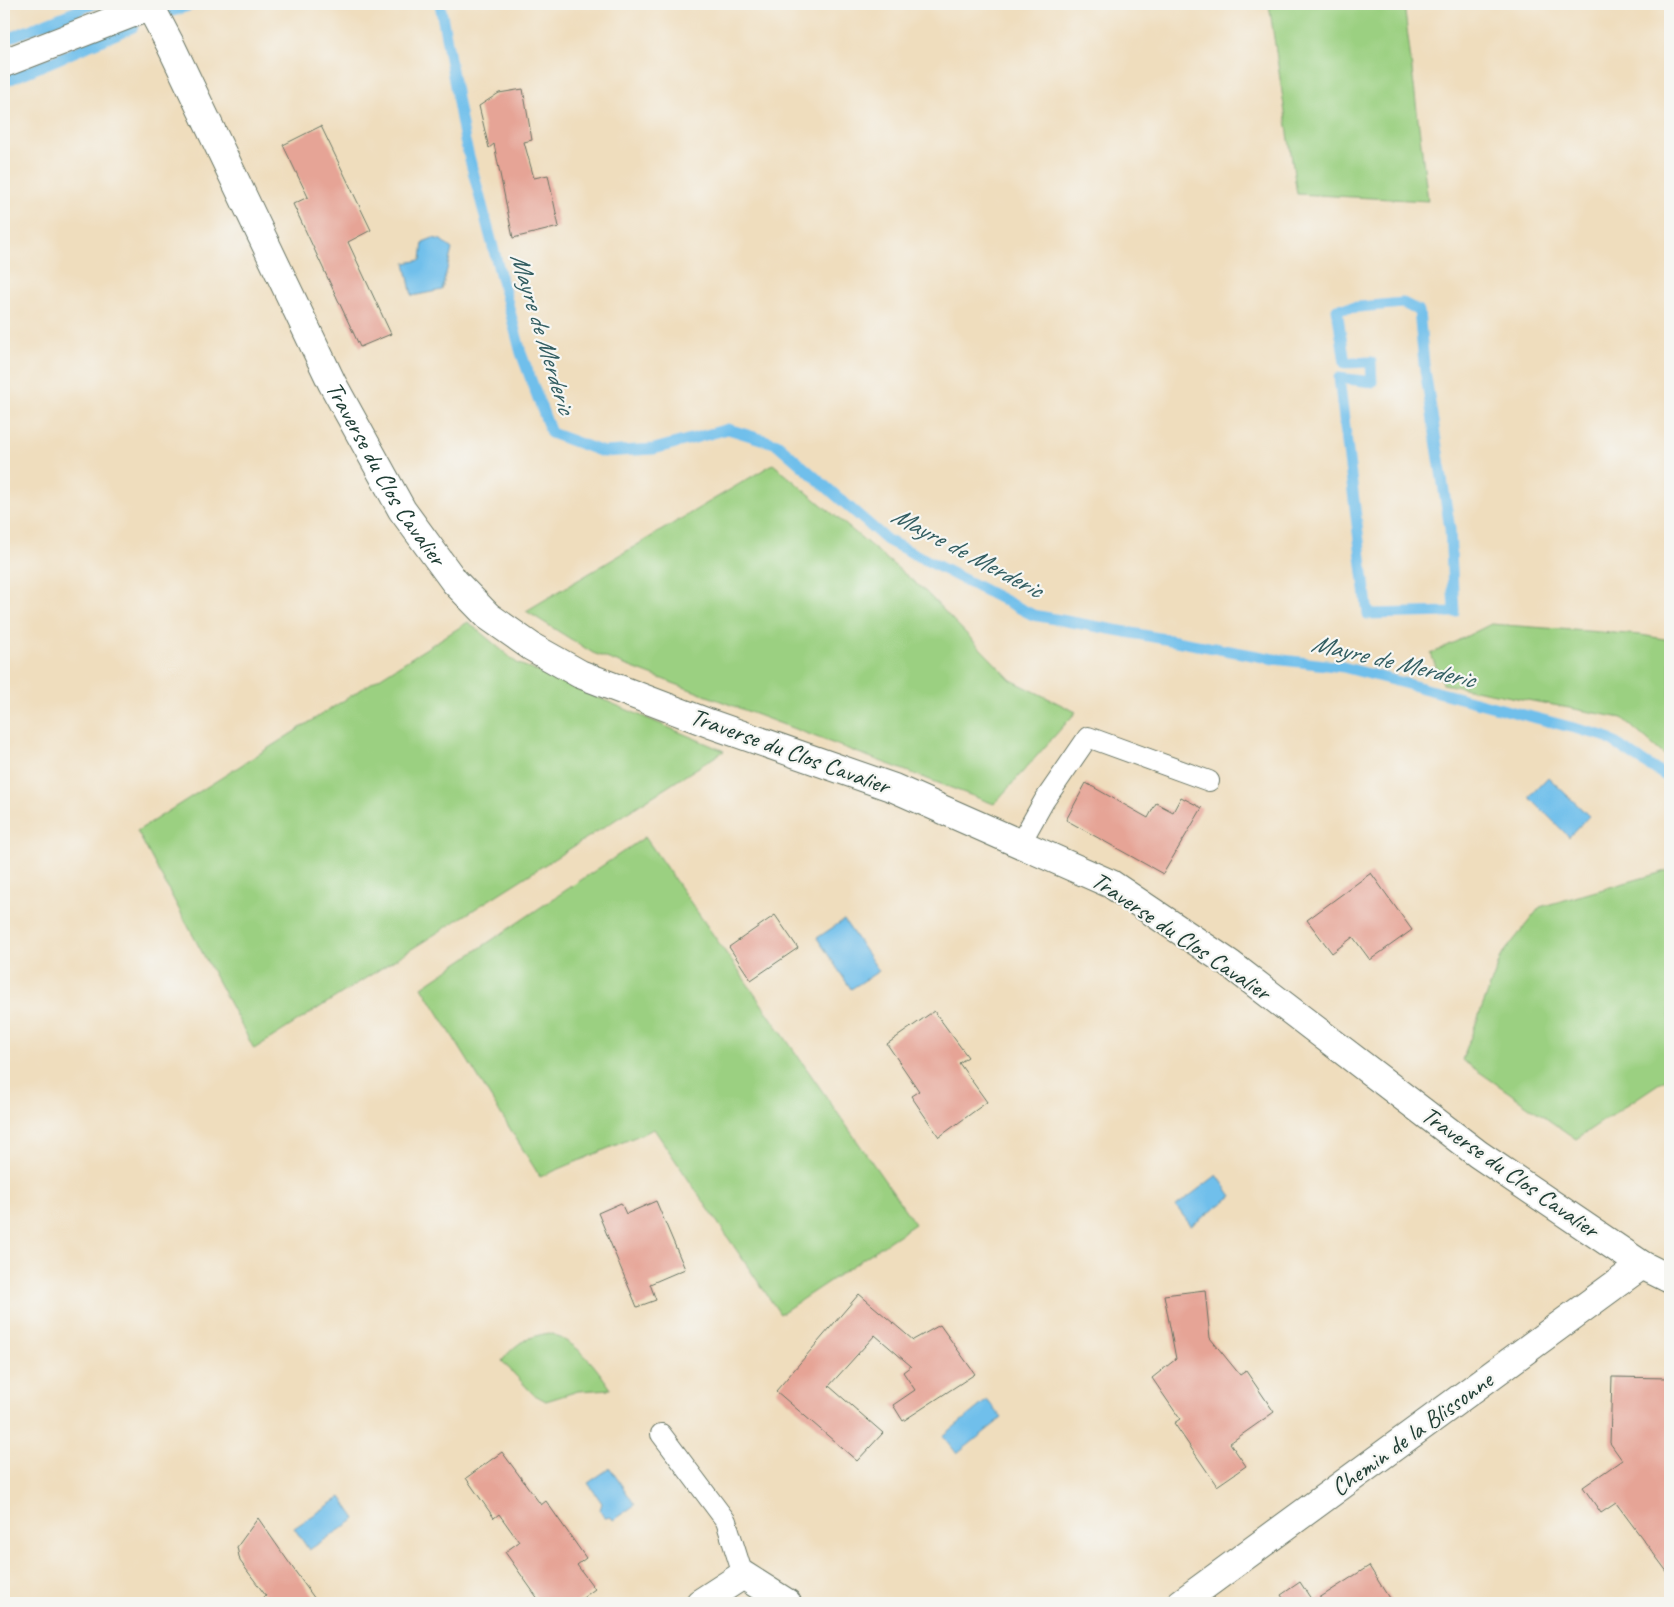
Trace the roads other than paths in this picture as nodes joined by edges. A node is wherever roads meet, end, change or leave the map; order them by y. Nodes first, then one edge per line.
1 (153, 5) edge
2 (4, 63) edge
3 (1209, 781) dead end
4 (1021, 842) junction
5 (1642, 1265) junction
6 (1670, 1280) edge
7 (661, 1434) dead end
8 (743, 1575) junction
9 (700, 1603) edge
10 (787, 1603) edge
11 (1181, 1603) edge

1 - 2 street
1 - 4 street, Traverse du Clos Cavalier
3 - 4 lane
4 - 5 street, Traverse du Clos Cavalier
5 - 6 street, Traverse du Clos Cavalier
5 - 11 street, Chemin de la Blissonne
7 - 8 lane
8 - 9 street
8 - 10 street

